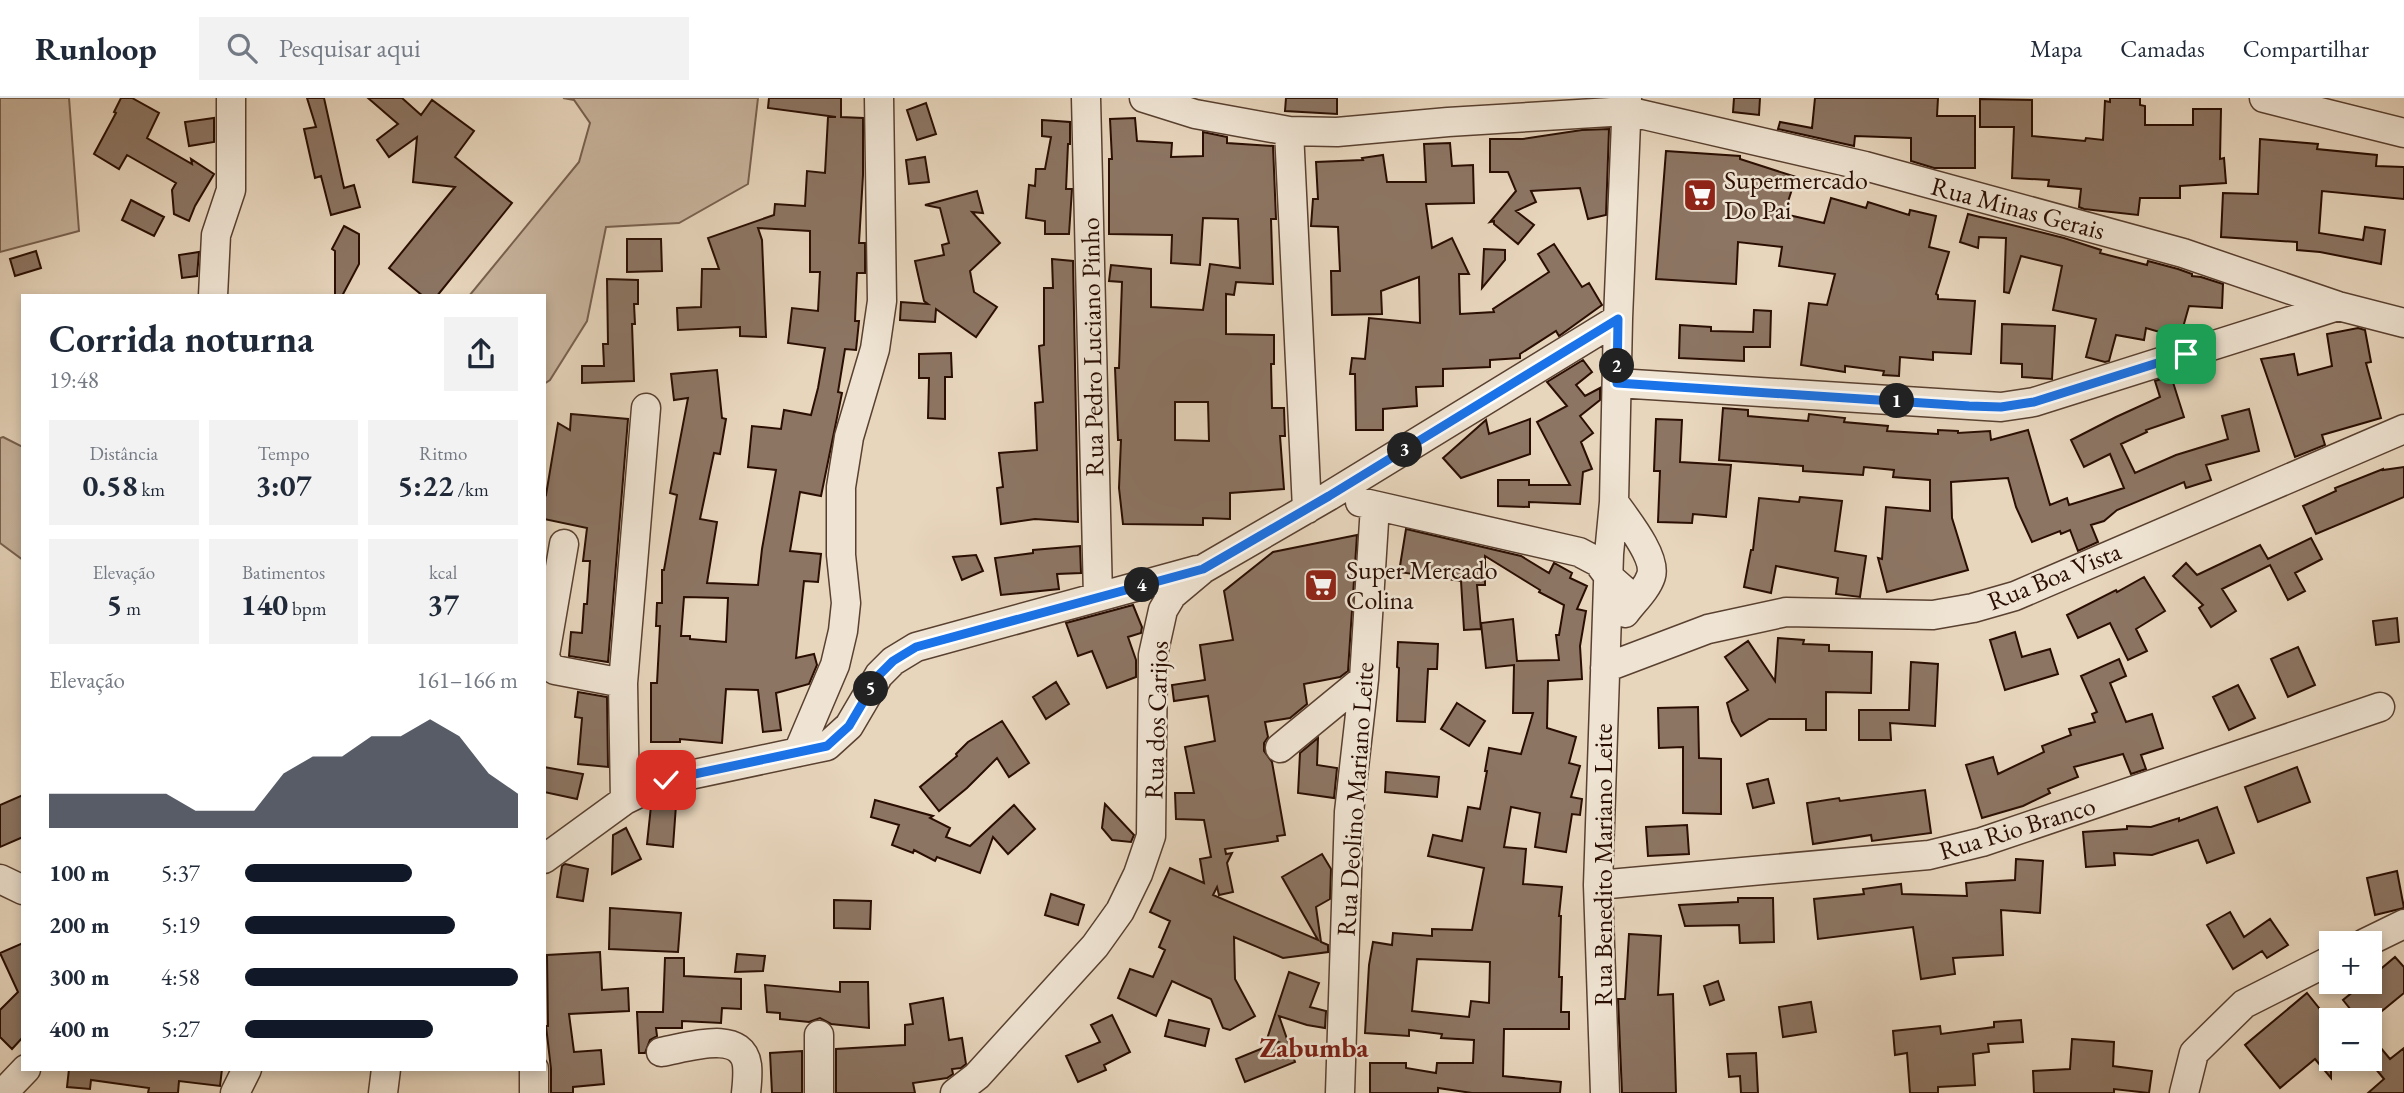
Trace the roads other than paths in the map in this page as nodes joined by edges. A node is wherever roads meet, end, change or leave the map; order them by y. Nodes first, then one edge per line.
1 (230, 98) edge
2 (879, 98) edge
3 (1086, 98) edge
4 (1144, 98) edge
5 (2264, 98) edge
6 (1627, 104) edge
7 (1289, 131) junction
8 (2404, 133) edge
9 (213, 294) edge
10 (2338, 306) junction
11 (1618, 319) junction
12 (2404, 323) edge
13 (1617, 383) junction
14 (646, 408) dead end
15 (2404, 429) edge
16 (1614, 502) junction
17 (1318, 503) junction
18 (1375, 506) junction
19 (564, 544) dead end
20 (1646, 551) junction
21 (1609, 566) junction
22 (1203, 569) junction
23 (1098, 597) junction
24 (1635, 600) junction
25 (1606, 638) junction
26 (546, 649) edge
27 (546, 658) edge
28 (1605, 668) junction
29 (1364, 679) junction
30 (623, 683) junction
31 (2380, 707) dead end
32 (1280, 748) dead end
33 (798, 752) junction
34 (625, 800) junction
35 (546, 858) edge
36 (0, 879) edge
37 (1598, 885) junction
38 (21, 889) edge
39 (2402, 928) edge
40 (2382, 936) edge
41 (2319, 966) edge
42 (819, 1035) dead end
43 (661, 1052) dead end
44 (24, 1071) edge
45 (246, 1071) edge
46 (386, 1071) edge
47 (534, 1071) edge
48 (979, 1085) edge
49 (3, 1093) edge
50 (235, 1093) edge
51 (383, 1093) edge
52 (534, 1093) edge
53 (746, 1093) edge
54 (819, 1093) edge
55 (955, 1093) edge
56 (1340, 1093) edge
57 (1605, 1093) edge
58 (2184, 1093) edge

1 - 9 street
2 - 33 street
3 - 23 street, Rua Pedro Luciano Pinho
4 - 7 street, Rua Minas Gerais
5 - 8 street
6 - 7 street, Rua Minas Gerais
6 - 10 street, Rua Minas Gerais
6 - 11 street, Rua Benedito Mariano Leite
7 - 17 street
10 - 12 street, Rua Minas Gerais
10 - 13 street
11 - 13 street, Rua Benedito Mariano Leite
11 - 17 street, Rua dos Carijos
13 - 16 street, Rua Benedito Mariano Leite
14 - 30 street
15 - 28 street, Rua Boa Vista
16 - 20 street
16 - 21 street, Rua Benedito Mariano Leite
17 - 18 street
17 - 22 street, Rua dos Carijos
18 - 21 street
18 - 29 street, Rua Deolino Mariano Leite
19 - 26 street
20 - 21 street
20 - 24 street
21 - 24 street
21 - 25 street, Rua Benedito Mariano Leite
22 - 23 street
22 - 48 street, Rua dos Carijos
23 - 33 street
24 - 25 street
25 - 28 street, Rua Benedito Mariano Leite
27 - 30 street
28 - 37 street, Rua Benedito Mariano Leite
29 - 32 street
29 - 56 street, Rua Deolino Mariano Leite
30 - 34 street
31 - 37 street, Rua Rio Branco
33 - 34 street
34 - 35 street
36 - 38 street
37 - 57 street, Rua Benedito Mariano Leite
39 - 40 street
41 - 58 street
42 - 54 street
43 - 53 street
44 - 49 street
45 - 50 street
46 - 51 street
47 - 52 street
48 - 55 street, Rua dos Carijos

